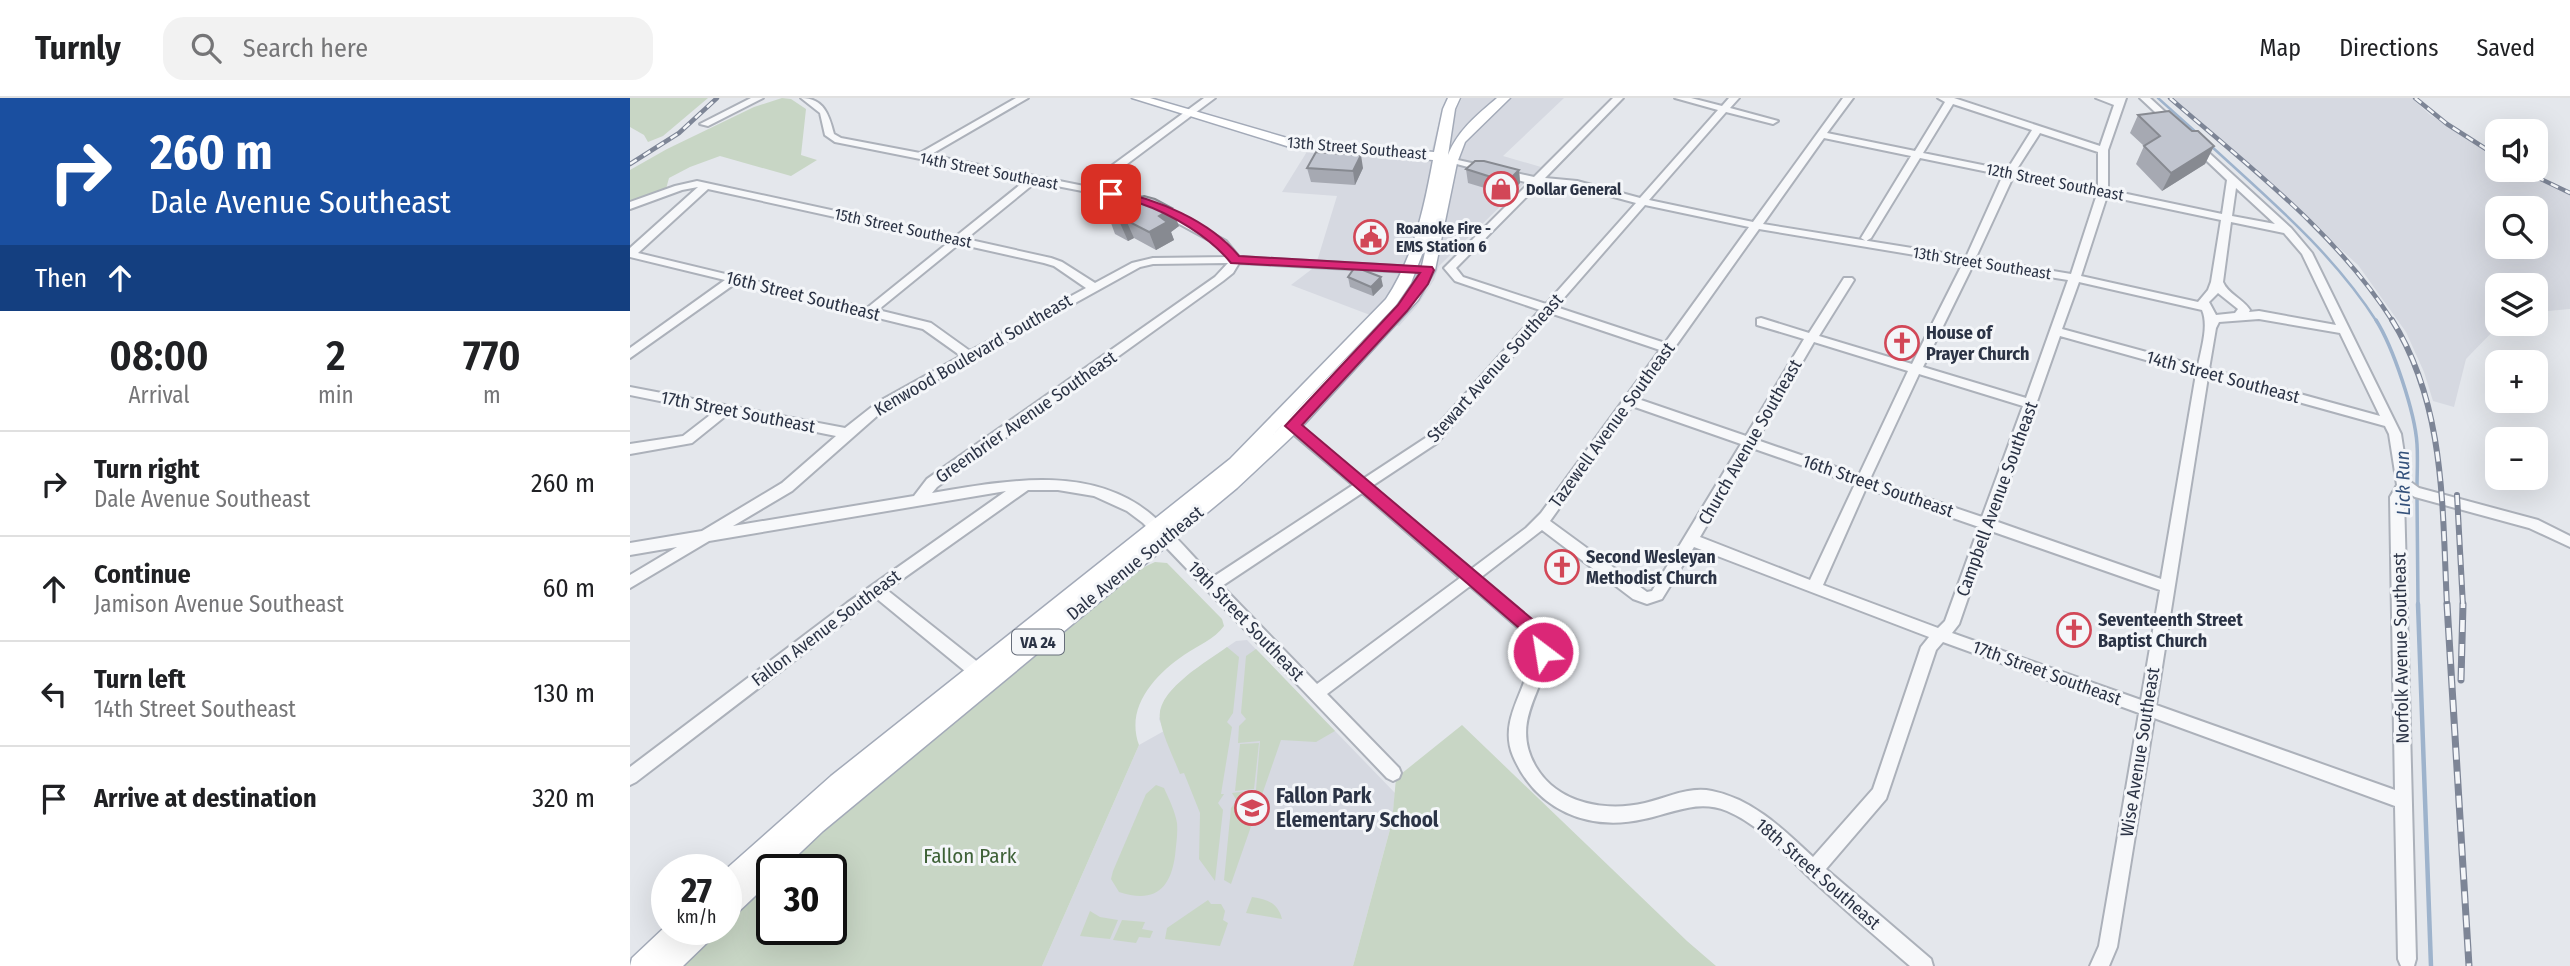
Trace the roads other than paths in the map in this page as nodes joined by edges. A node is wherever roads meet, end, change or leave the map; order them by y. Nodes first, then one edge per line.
1 (758, 98) edge
2 (806, 98) edge
3 (1023, 98) edge
4 (1138, 98) edge
5 (1166, 98) edge
6 (1210, 98) edge
7 (1454, 98) edge
8 (1504, 98) edge
9 (1619, 98) edge
10 (1680, 98) edge
11 (1734, 98) edge
12 (1848, 98) edge
13 (2101, 98) edge
14 (2145, 98) edge
15 (1947, 99) edge
16 (2120, 101) edge
17 (1724, 109) junction
18 (1193, 111) junction
19 (1773, 121) dead end
20 (705, 124) dead end
21 (2037, 129) junction
22 (1821, 135) junction
23 (2104, 150) junction
24 (1446, 154) junction
25 (1918, 156) junction
26 (920, 157) junction
27 (1484, 167) junction
28 (2009, 174) junction
29 (1538, 178) junction
30 (1032, 180) junction
31 (2232, 180) junction
32 (706, 186) junction
33 (1085, 190) junction
34 (2103, 192) junction
35 (1443, 200) junction
36 (1643, 203) junction
37 (630, 206) edge
38 (2227, 217) junction
39 (1757, 226) junction
40 (2288, 230) junction
41 (1866, 238) junction
42 (957, 240) junction
43 (630, 254) edge
44 (1971, 258) junction
45 (1236, 260) junction
46 (1420, 269) junction
47 (2076, 275) junction
48 (734, 279) junction
49 (1848, 281) dead end
50 (2217, 282) junction
51 (1093, 287) junction
52 (2235, 300) junction
53 (2207, 302) junction
54 (1550, 309) junction
55 (869, 312) junction
56 (2233, 317) junction
57 (1761, 322) dead end
58 (2343, 327) junction
59 (2210, 328) junction
60 (2056, 331) junction
61 (1812, 337) junction
62 (1667, 348) junction
63 (630, 354) edge
64 (968, 356) junction
65 (1916, 369) junction
66 (2202, 372) junction
67 (630, 391) edge
68 (1630, 401) junction
69 (2031, 404) junction
70 (726, 409) junction
71 (1287, 421) junction
72 (2390, 423) junction
73 (845, 433) junction
74 (1749, 442) junction
75 (630, 449) edge
76 (1862, 481) junction
77 (1026, 484) junction
78 (1365, 486) junction
79 (2406, 487) junction
80 (918, 501) junction
81 (1541, 522) junction
82 (1988, 523) junction
83 (1161, 533) junction
84 (706, 536) junction
85 (1692, 540) junction
86 (2570, 542) edge
87 (630, 549) edge
88 (1471, 577) junction
89 (630, 582) edge
90 (1211, 586) junction
91 (2166, 586) junction
92 (1814, 588) junction
93 (876, 590) junction
94 (1940, 635) junction
95 (984, 676) junction
96 (1317, 694) junction
97 (2147, 709) junction
98 (1394, 774) dead end
99 (630, 777) edge
100 (2404, 801) junction
101 (742, 869) edge
102 (1814, 870) junction
103 (742, 893) edge
104 (662, 945) edge
105 (689, 945) edge
106 (2407, 959) dead end
107 (640, 966) edge
108 (667, 966) edge
109 (1924, 966) edge
110 (2099, 966) edge

1 - 20 street
2 - 26 street, 14th Street Southeast
3 - 26 street
4 - 18 main road, 13th Street Southeast
5 - 18 main road, 13th Street Southeast
6 - 18 street
7 - 24 main road, VA 24
8 - 24 main road, VA 24
9 - 29 street
10 - 17 street
11 - 17 street, Stewart Avenue Southeast
12 - 22 street, Tazewell Avenue Southeast
13 - 16 street
14 - 31 street
15 - 21 street
15 - 25 street
16 - 23 street, Campbell Avenue Southeast
17 - 19 street
17 - 36 street, Stewart Avenue Southeast
18 - 24 main road, 13th Street Southeast
18 - 33 street
21 - 23 street
21 - 28 street
22 - 25 street, 12th Street Southeast
22 - 39 street, Tazewell Avenue Southeast
23 - 34 street, Campbell Avenue Southeast
24 - 27 street, 13th Street Southeast
24 - 29 street, 13th Street Southeast
24 - 35 main road, VA 24
24 - 46 main road, VA 24
25 - 28 street, 12th Street Southeast
25 - 41 street
26 - 30 street, 14th Street Southeast
27 - 29 street, 13th Street Southeast
27 - 35 main road
28 - 34 street, 12th Street Southeast
28 - 44 street
29 - 36 street, 13th Street Southeast
29 - 54 street
30 - 33 street, 14th Street Southeast
30 - 42 street
31 - 38 street
31 - 40 street
32 - 37 street
32 - 42 street, 15th Street Southeast
32 - 43 street
33 - 45 street, 14th Street Southeast
34 - 38 street, 12th Street Southeast
34 - 47 street, Campbell Avenue Southeast
35 - 46 main road, VA 24
36 - 39 street, 13th Street Southeast
36 - 54 street, Stewart Avenue Southeast
38 - 40 street, 12th Street Southeast
38 - 50 street
39 - 41 street, 13th Street Southeast
39 - 44 street, 13th Street Southeast
39 - 62 street, Tazewell Avenue Southeast
40 - 58 street
41 - 44 street, 13th Street Southeast
42 - 51 street, 15th Street Southeast
42 - 55 street
43 - 48 street, 16th Street Southeast
44 - 47 street, 13th Street Southeast
44 - 65 street
45 - 46 street
45 - 51 street, Kenwood Boulevard Southeast
45 - 80 street, Greenbrier Avenue Southeast
46 - 71 main road, Dale Avenue Southeast / VA 24
47 - 53 street, 13th Street Southeast
47 - 60 street, Campbell Avenue Southeast
48 - 55 street, 16th Street Southeast
48 - 63 street
49 - 61 street, Church Avenue Southeast
50 - 52 street
50 - 53 street
51 - 64 street, Kenwood Boulevard Southeast
52 - 53 street
52 - 56 street
52 - 58 street
53 - 56 street
53 - 59 street, Wise Avenue Southeast
54 - 62 street
54 - 78 street, Stewart Avenue Southeast
55 - 64 street, 16th Street Southeast
56 - 58 street
56 - 59 street
57 - 61 street
58 - 72 street
59 - 66 street, Wise Avenue Southeast
60 - 66 street, 14th Street Southeast
60 - 69 street, Campbell Avenue Southeast
61 - 65 street
61 - 74 street, Church Avenue Southeast
62 - 68 street, Tazewell Avenue Southeast
64 - 73 street, Kenwood Boulevard Southeast
65 - 69 street
65 - 76 street
66 - 72 street, 14th Street Southeast
66 - 91 street, Wise Avenue Southeast
67 - 70 street, 17th Street Southeast
68 - 74 street, 16th Street Southeast
68 - 81 street, Tazewell Avenue Southeast
69 - 82 street, Campbell Avenue Southeast
70 - 73 street, 17th Street Southeast
70 - 75 street
71 - 78 street, 18th Street Southeast
71 - 83 main road, Dale Avenue Southeast / VA 24
72 - 79 street
73 - 84 street, Kenwood Boulevard Southeast
74 - 76 street, 16th Street Southeast
74 - 85 street, Church Avenue Southeast
76 - 82 street, 16th Street Southeast
76 - 92 street
77 - 80 street, 19th Street Southeast
77 - 83 street, 19th Street Southeast
77 - 93 street, Fallon Avenue Southeast
78 - 88 street, 18th Street Southeast
78 - 90 street, Stewart Avenue Southeast
79 - 86 street
79 - 100 street, Norfolk Avenue Southeast
80 - 84 street
81 - 85 street, Church Avenue Southeast
81 - 88 street, Tazewell Avenue Southeast
82 - 91 street, 16th Street Southeast
82 - 94 street, Campbell Avenue Southeast
83 - 90 street, 19th Street Southeast
83 - 95 main road, Dale Avenue Southeast / VA 24
84 - 87 street
84 - 89 street, Kenwood Boulevard Southeast
85 - 92 street, 17th Street Southeast
88 - 96 street, Tazewell Avenue Southeast
88 - 102 street, 18th Street Southeast
90 - 96 street, 19th Street Southeast
91 - 97 street, Wise Avenue Southeast
92 - 94 street, 17th Street Southeast
93 - 95 street
93 - 99 street, Fallon Avenue Southeast
94 - 97 street, 17th Street Southeast
94 - 102 street, Campbell Avenue Southeast
95 - 101 main road, Dale Avenue Southeast / VA 24
95 - 103 main road, Dale Avenue Southeast / VA 24
96 - 98 street, 19th Street Southeast
97 - 100 street, 17th Street Southeast
97 - 110 street, Wise Avenue Southeast
100 - 106 street, Norfolk Avenue Southeast
102 - 109 street, 18th Street Southeast
104 - 107 main road
105 - 108 main road

